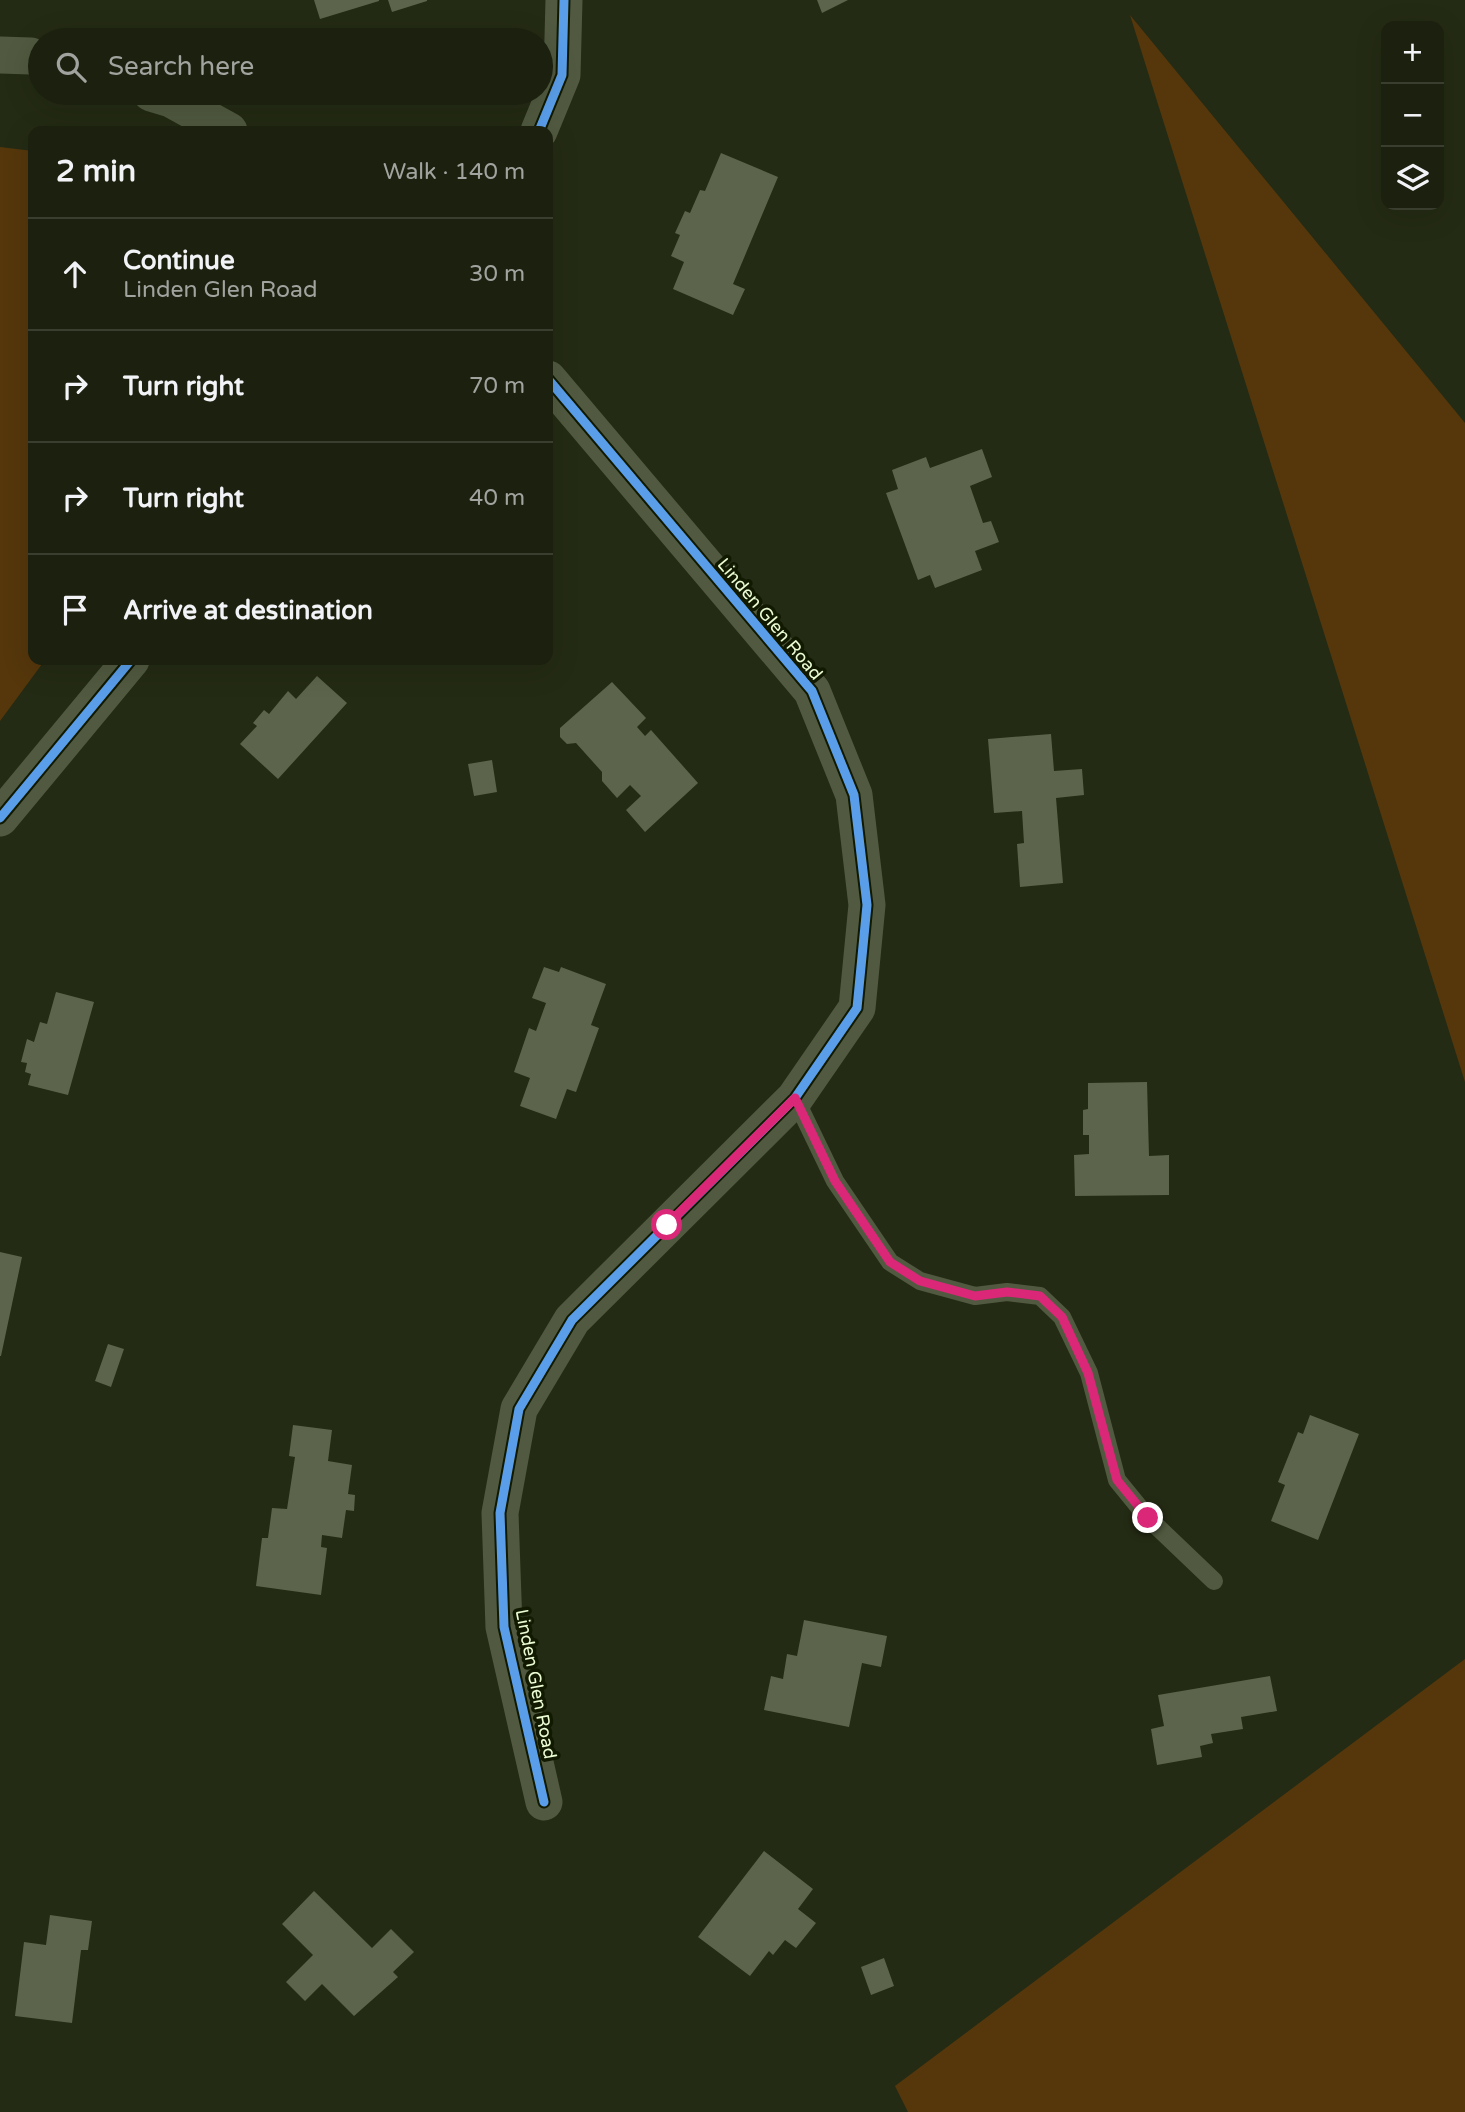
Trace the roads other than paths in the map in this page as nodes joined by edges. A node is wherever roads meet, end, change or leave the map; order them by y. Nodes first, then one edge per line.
1 (564, 0) edge
2 (0, 55) edge
3 (28, 56) edge
4 (553, 97) edge
5 (183, 105) edge
6 (550, 105) edge
7 (220, 126) edge
8 (541, 126) edge
9 (553, 385) edge
10 (127, 665) edge
11 (0, 818) edge
12 (795, 1098) junction
13 (1214, 1581) dead end
14 (544, 1802) dead end

1 - 4 street
2 - 3 street
5 - 7 street
6 - 8 street
9 - 12 street, Linden Glen Road
10 - 11 street
12 - 13 lane
12 - 14 street, Linden Glen Road

